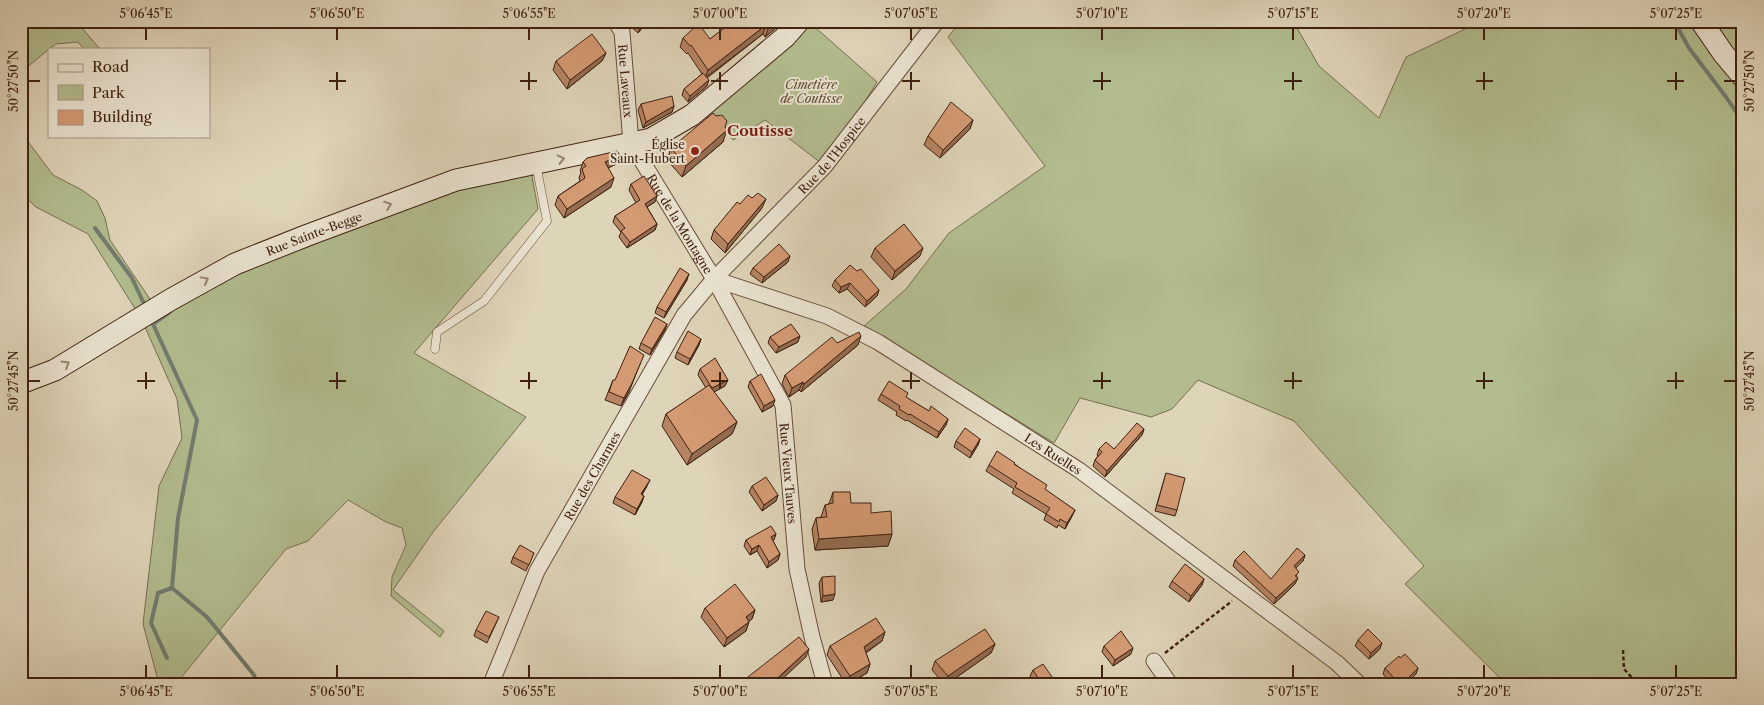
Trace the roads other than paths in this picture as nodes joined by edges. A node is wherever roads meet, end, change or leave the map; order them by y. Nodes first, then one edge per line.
1 (615, 21) edge
2 (799, 21) edge
3 (937, 21) edge
4 (1701, 21) edge
5 (1743, 77) edge
6 (631, 143) junction
7 (536, 164) junction
8 (714, 279) junction
9 (435, 349) dead end
10 (21, 383) edge
11 (1154, 661) road end
12 (491, 684) edge
13 (825, 684) edge
14 (1170, 684) edge
15 (1359, 684) edge

1 - 6 street, Rue Laveaux
2 - 6 street, Rue Sainte-Begge
3 - 8 street, Rue de l'Hospice
4 - 5 street
7 -> 6 street, Rue Sainte-Begge
6 - 8 street, Rue de la Montagne
7 - 9 lane
10 -> 7 street, Rue Sainte-Begge
8 - 12 street, Rue des Charmes
8 - 13 street, Rue Vieux Tauves
8 - 15 street, Les Ruelles
11 - 14 street

